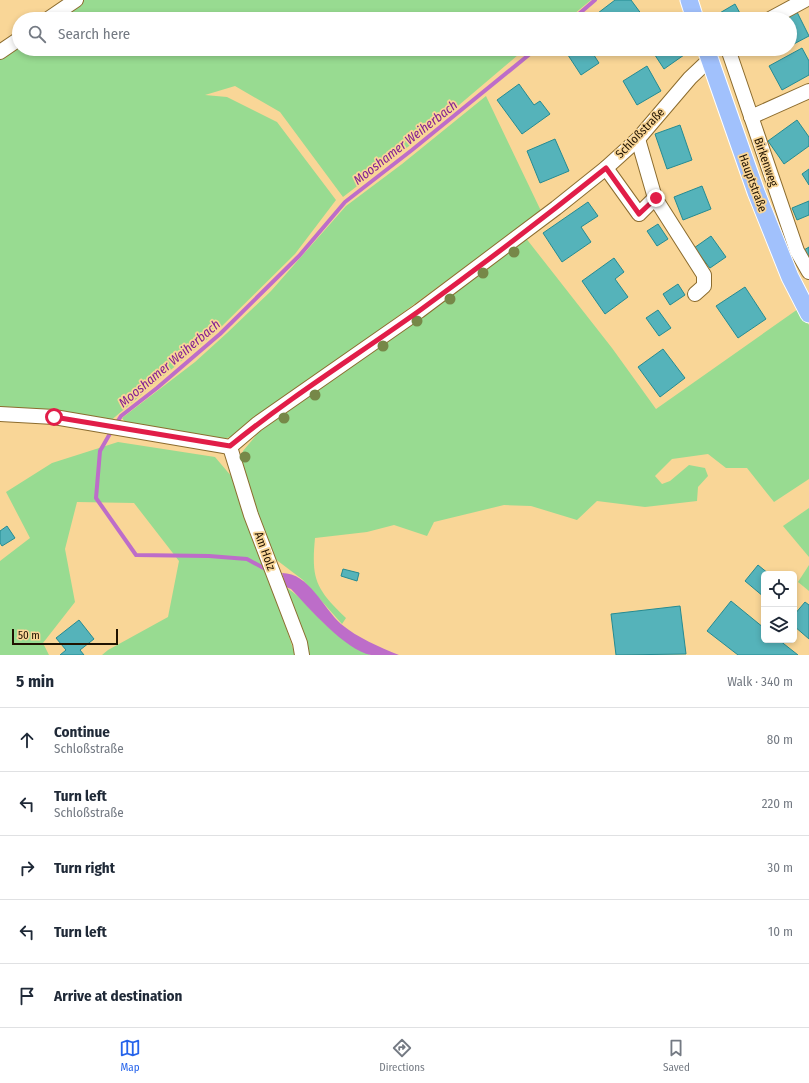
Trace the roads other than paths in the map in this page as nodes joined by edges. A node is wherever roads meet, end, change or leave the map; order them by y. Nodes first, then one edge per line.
1 (76, 0) edge
2 (689, 0) edge
3 (805, 0) edge
4 (58, 12) edge
5 (693, 12) edge
6 (783, 12) edge
7 (12, 44) edge
8 (0, 52) edge
9 (705, 56) edge
10 (709, 56) edge
11 (730, 56) edge
12 (809, 91) edge
13 (752, 117) junction
14 (638, 139) junction
15 (606, 168) junction
16 (656, 198) junction
17 (809, 272) edge
18 (695, 294) dead end
19 (809, 314) edge
20 (0, 414) edge
21 (230, 446) junction
22 (302, 655) edge

1 - 4 street
2 - 5 main road
3 - 6 street
7 - 8 street
9 - 14 street, Schloßstraße
10 - 19 main road, Hauptstraße
11 - 13 street, Birkenweg
12 - 13 street
13 - 17 street, Birkenweg
14 - 15 street, Schloßstraße
14 - 16 street
15 - 16 street
15 - 21 street, Schloßstraße
16 - 18 street
20 - 21 street
21 - 22 street, Am Holz

